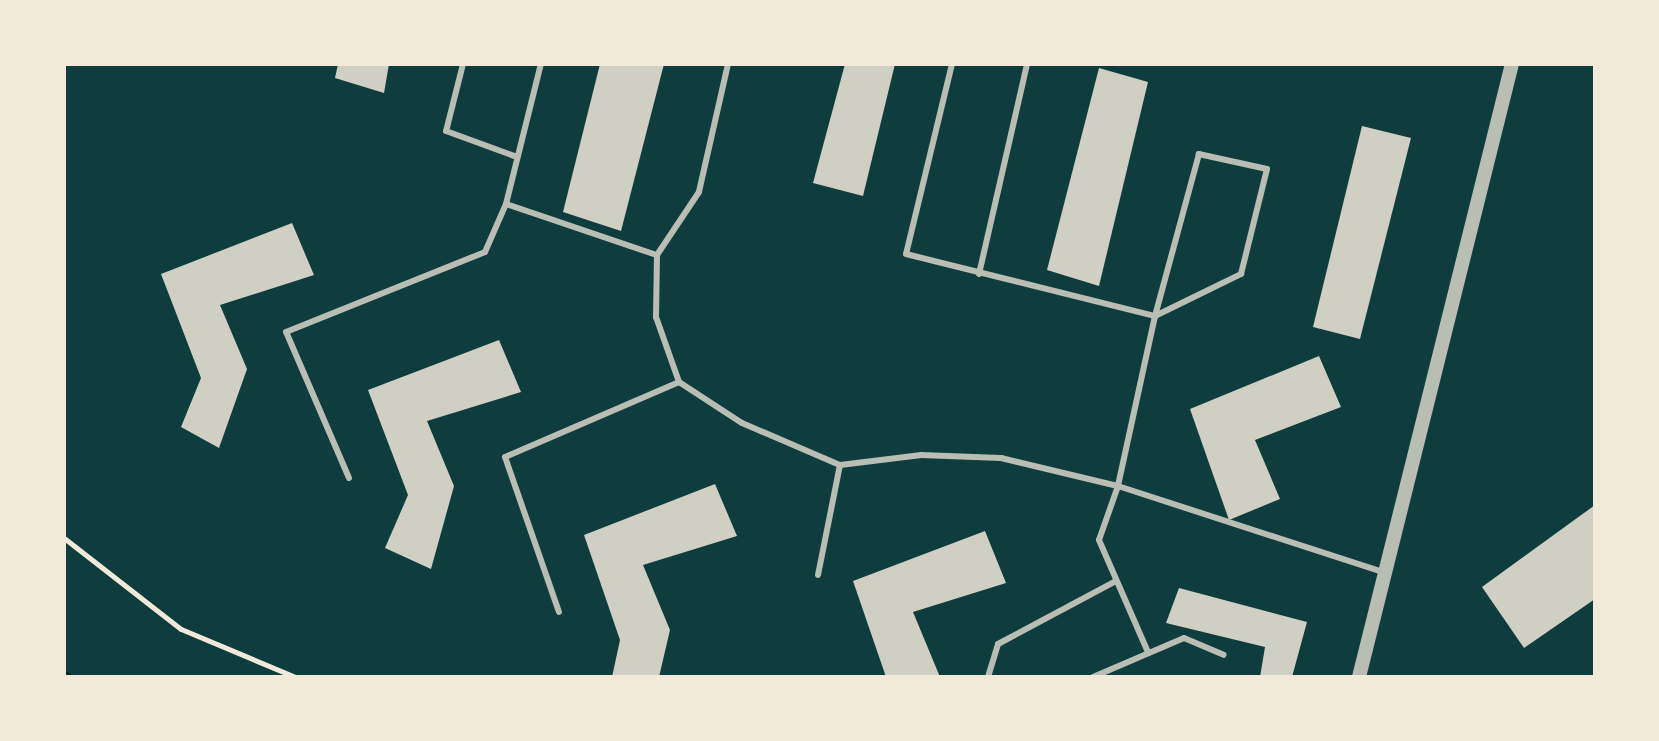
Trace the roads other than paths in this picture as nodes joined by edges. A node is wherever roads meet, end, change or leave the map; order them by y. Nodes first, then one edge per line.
1 (463, 64) edge
2 (541, 64) edge
3 (728, 64) edge
4 (952, 64) edge
5 (1027, 64) edge
6 (1512, 64) edge
7 (517, 157) junction
8 (506, 204) junction
9 (657, 255) junction
10 (979, 274) junction
11 (1155, 316) junction
12 (679, 382) junction
13 (840, 465) junction
14 (349, 478) dead end
15 (1118, 486) junction
16 (1387, 573) junction
17 (818, 575) dead end
18 (1116, 581) junction
19 (559, 612) dead end
20 (1147, 650) junction
21 (1224, 655) dead end
22 (988, 677) edge
23 (1093, 677) edge
24 (1359, 677) edge

1 - 7 lane
2 - 7 lane
3 - 9 lane
4 - 10 lane
5 - 10 lane
6 - 16 street
7 - 8 lane
8 - 9 lane
8 - 14 lane
9 - 12 lane
10 - 11 lane
11 - 11 lane
11 - 15 lane
12 - 13 lane
12 - 19 lane
13 - 15 lane
13 - 17 lane
15 - 16 lane
15 - 18 lane
16 - 24 street
18 - 20 lane
18 - 22 lane
20 - 21 lane
20 - 23 lane

